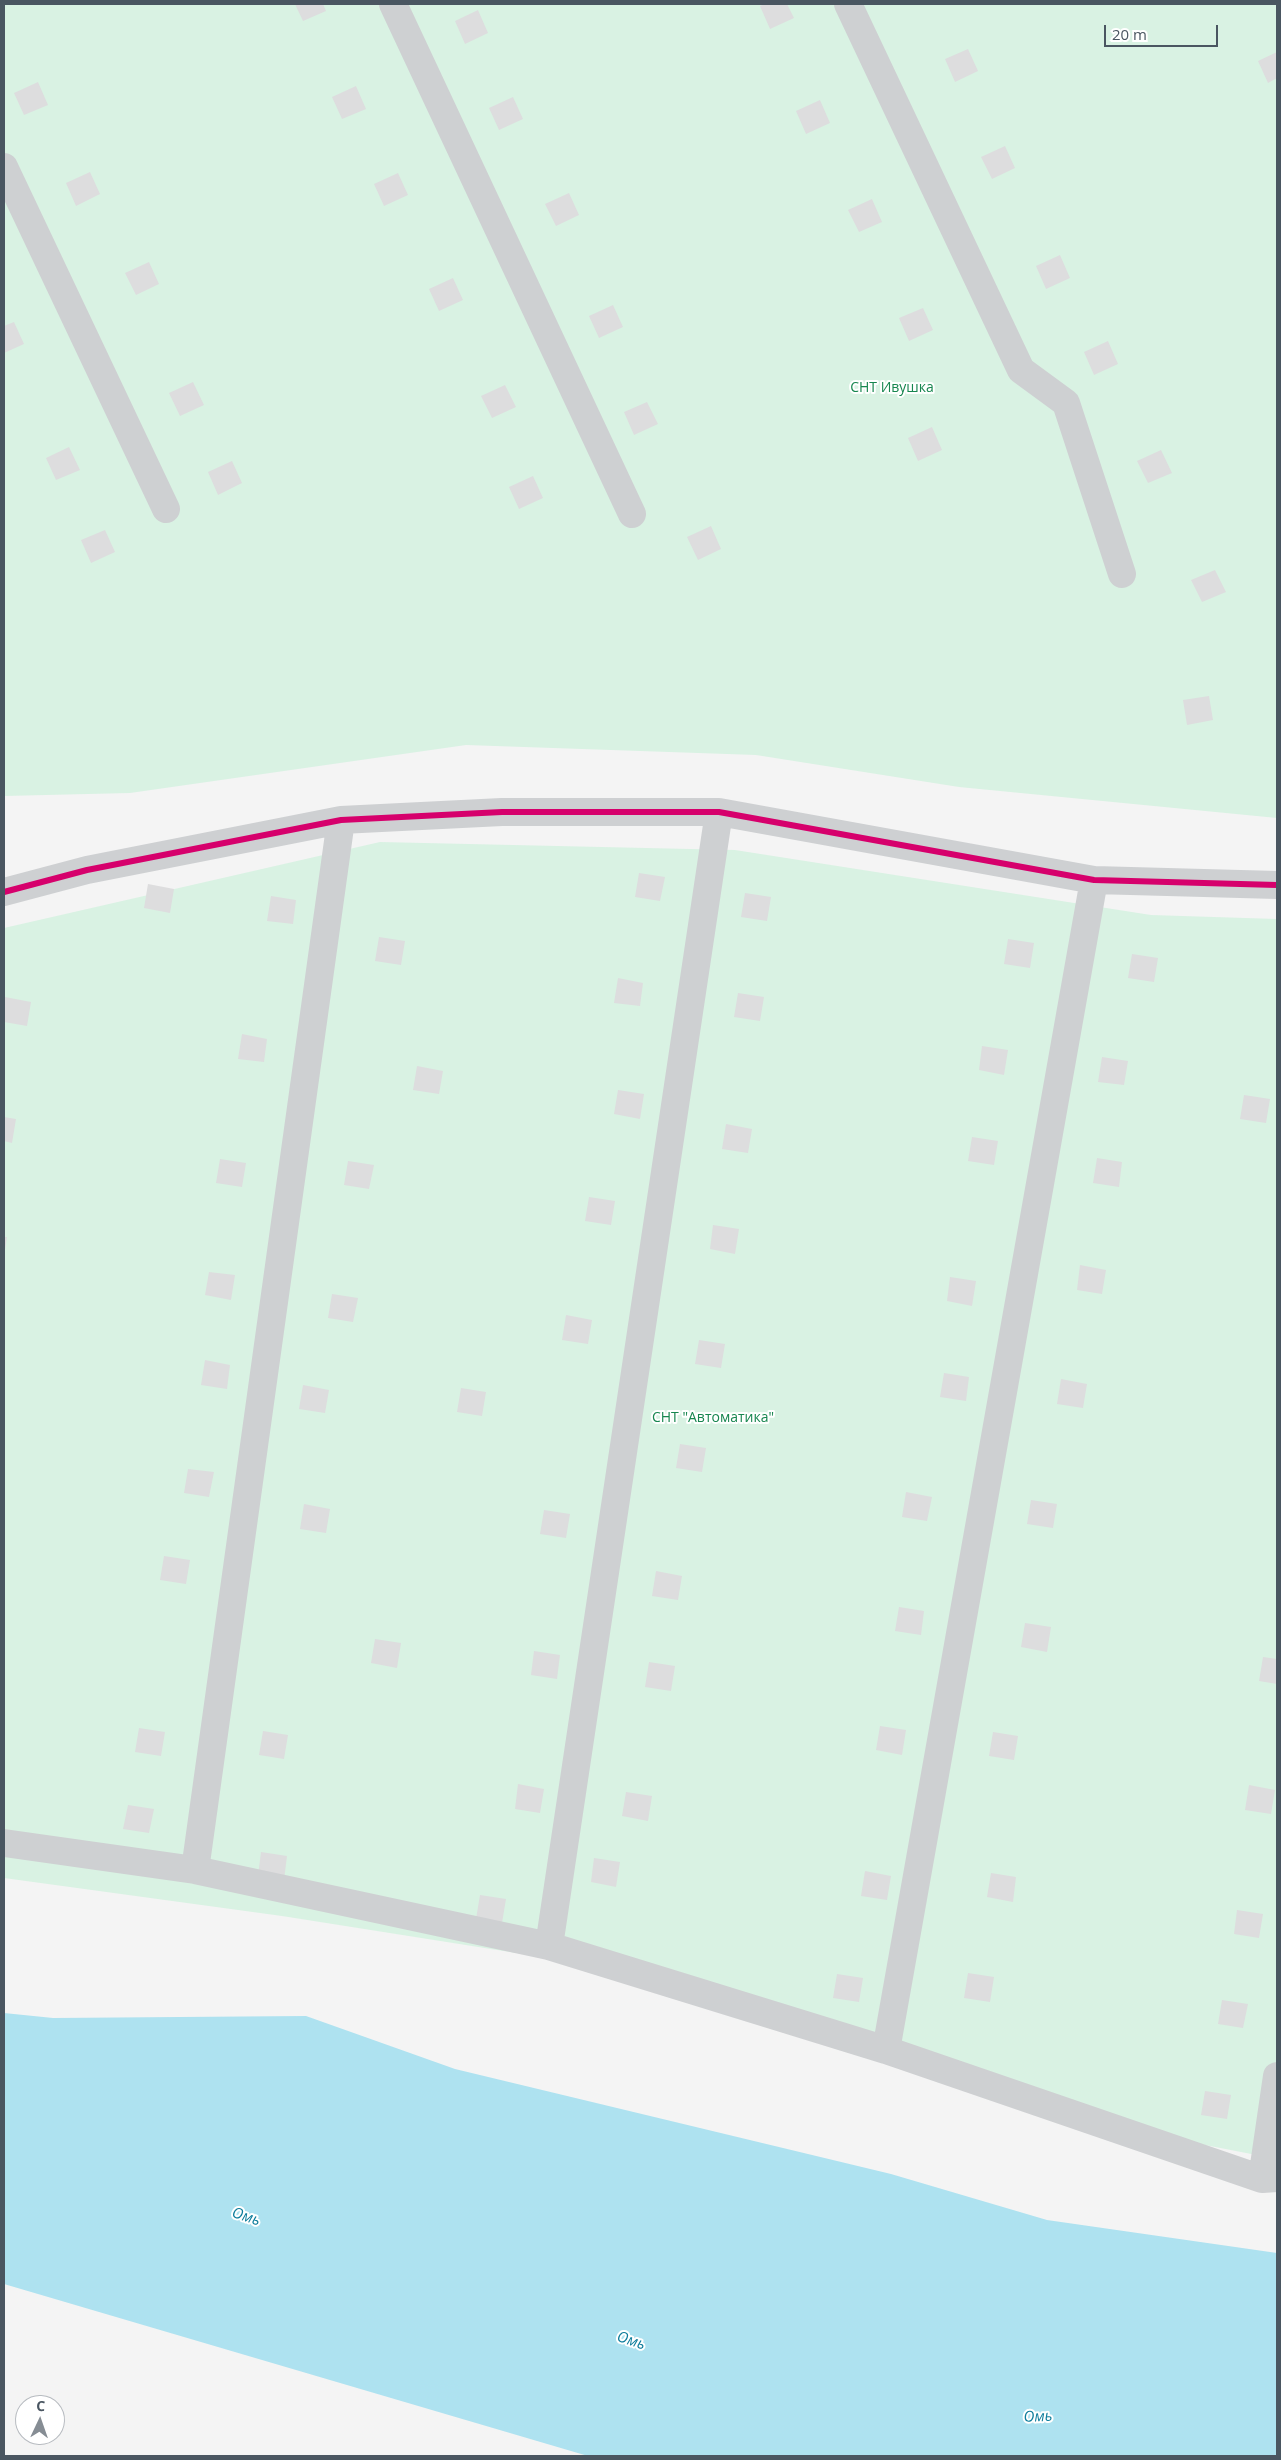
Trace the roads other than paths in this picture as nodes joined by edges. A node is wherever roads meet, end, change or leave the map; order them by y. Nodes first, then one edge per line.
1 (393, 4) edge
2 (848, 4) edge
3 (4, 167) edge
4 (166, 509) dead end
5 (632, 514) dead end
6 (1122, 574) dead end
7 (719, 812) junction
8 (341, 820) junction
9 (1094, 880) junction
10 (1277, 885) edge
11 (4, 892) edge
12 (4, 1844) edge
13 (195, 1870) junction
14 (550, 1946) junction
15 (886, 2050) junction
16 (1277, 2076) edge
17 (1270, 2179) edge

1 - 5 street
2 - 6 street
3 - 4 street
7 - 8 street
7 - 9 street
7 - 14 street
8 - 11 street
8 - 13 street
9 - 10 street
9 - 15 street
12 - 13 street
13 - 14 street
14 - 15 street
15 - 17 street
16 - 17 street

